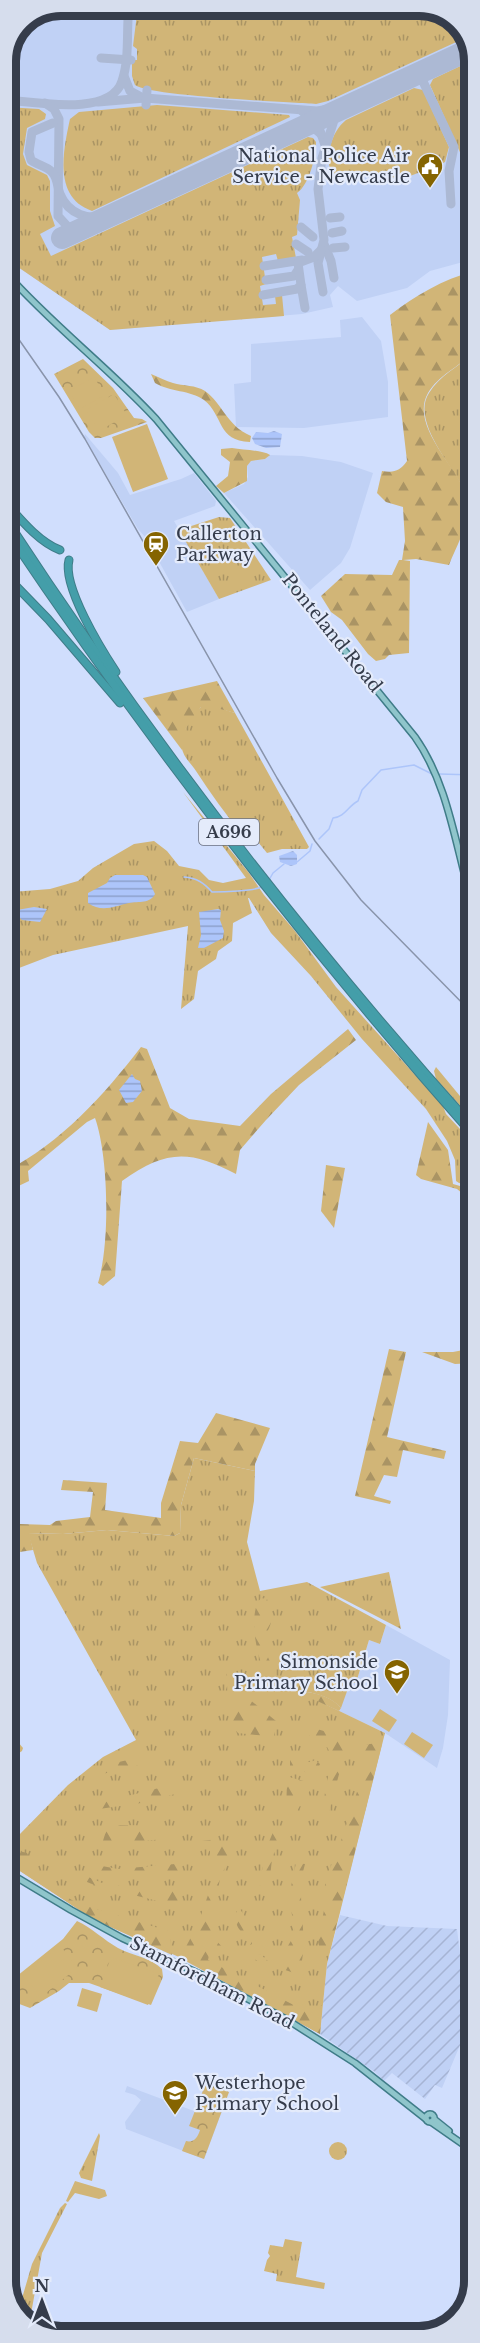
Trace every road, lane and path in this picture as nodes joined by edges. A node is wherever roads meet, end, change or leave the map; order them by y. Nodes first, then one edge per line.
1 (16, 283) edge
2 (16, 513) edge
3 (16, 534) edge
4 (16, 545) edge
5 (60, 550) dead end
6 (69, 560) dead end
7 (16, 586) edge
8 (160, 740) junction
9 (168, 760) junction
10 (463, 871) edge
11 (463, 1116) edge
12 (463, 1125) edge
13 (17, 1878) edge
14 (464, 2144) edge

1 - 10 main road, Ponteland Road
2 - 5 highway
3 - 8 highway, A696
4 - 9 highway, A696
6 - 8 highway
7 - 9 highway
8 - 11 highway, A696
9 - 12 highway, A696
13 - 14 main road, Stamfordham Road

